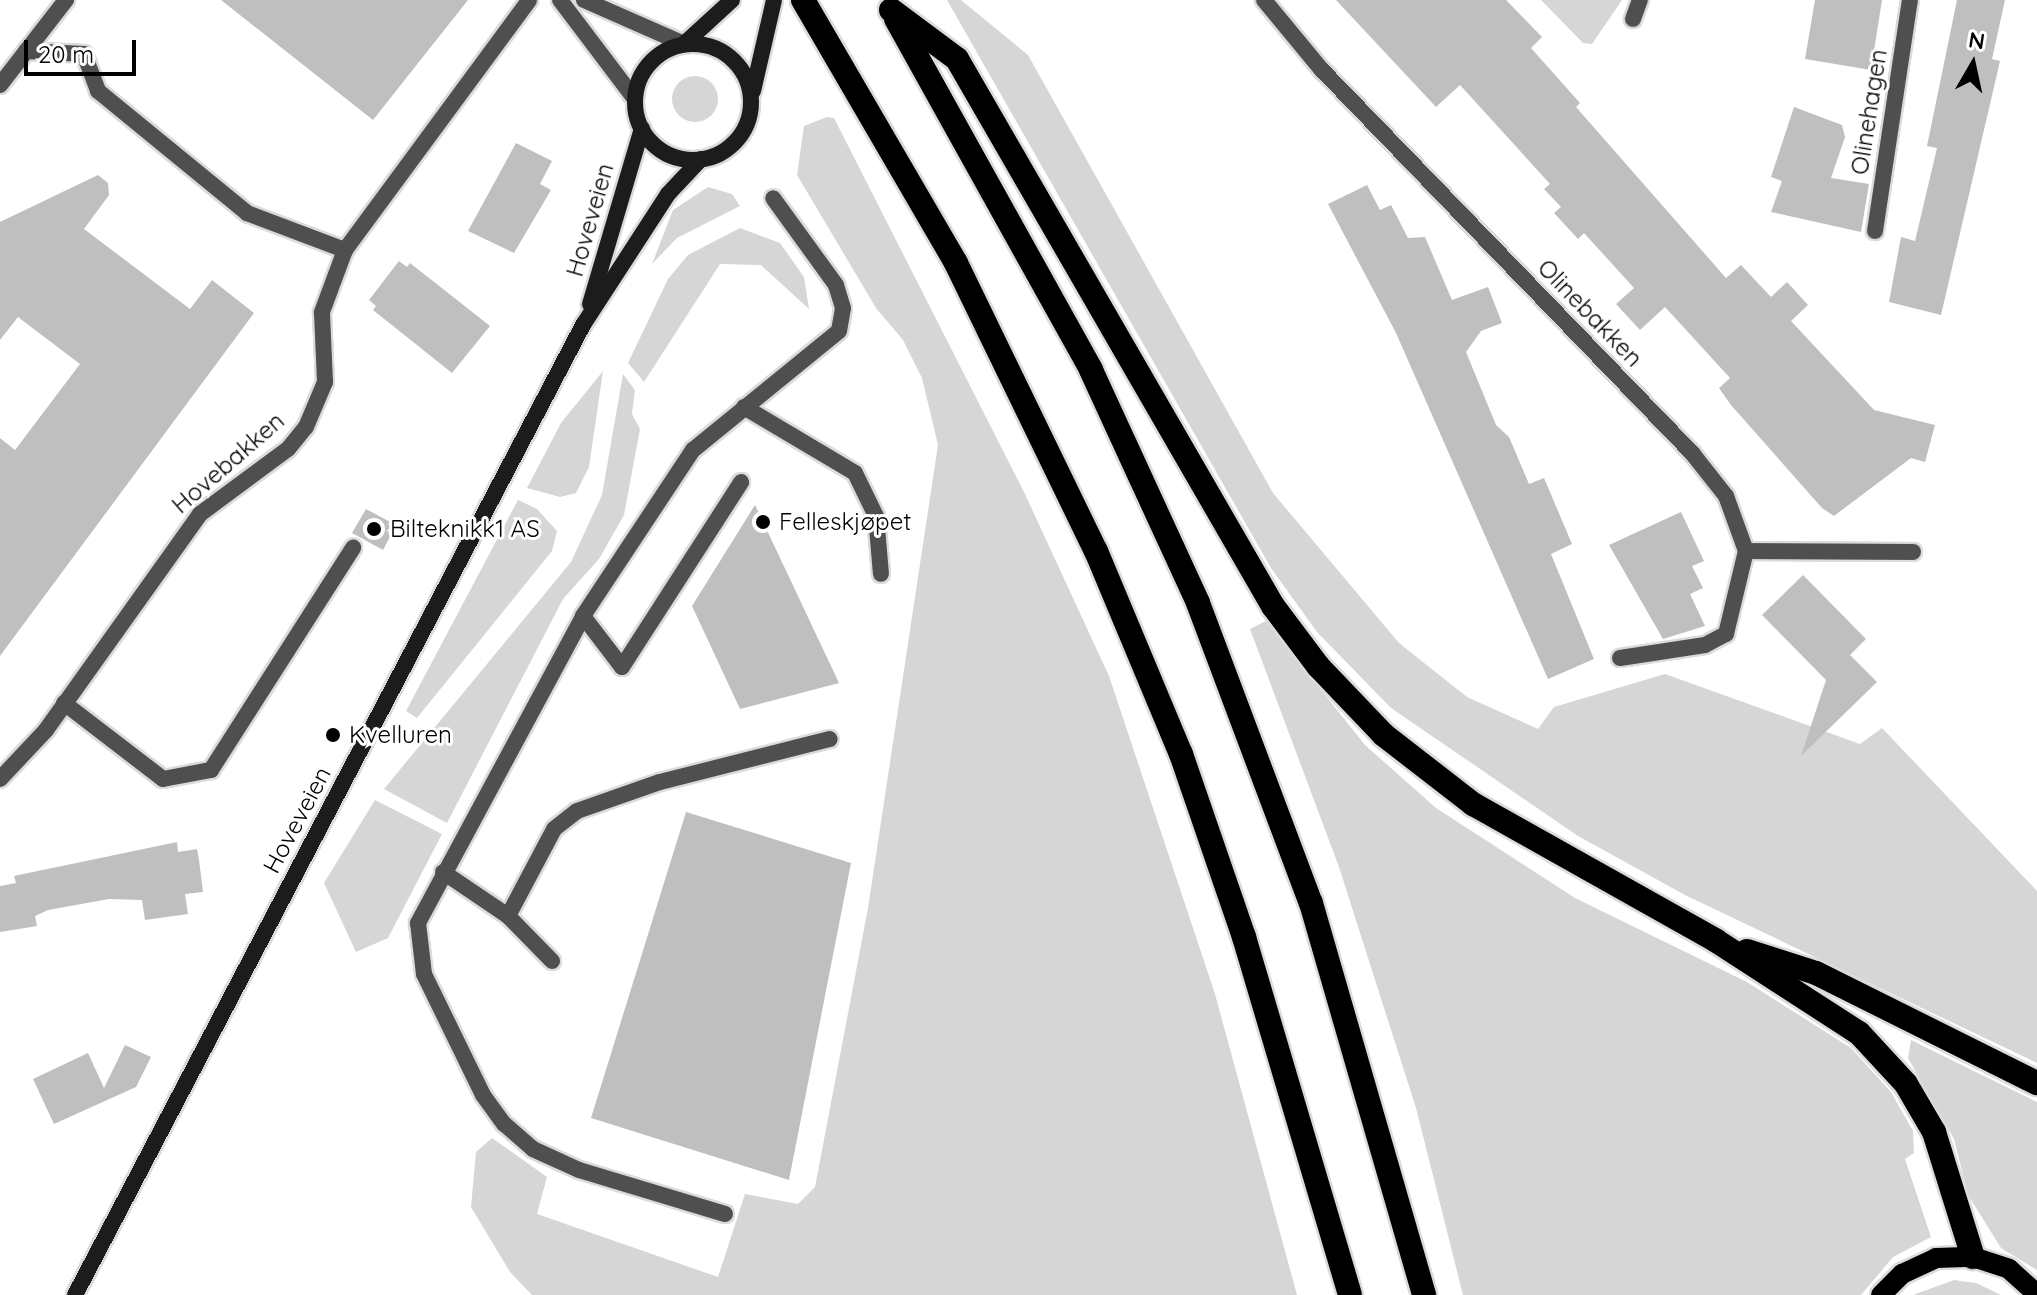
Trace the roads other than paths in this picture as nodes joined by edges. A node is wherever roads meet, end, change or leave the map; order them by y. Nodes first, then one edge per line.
1 (66, 0) edge
2 (529, 0) edge
3 (560, 0) edge
4 (584, 0) edge
5 (732, 0) edge
6 (774, 0) edge
7 (803, 0) edge
8 (1264, 0) edge
9 (1640, 0) edge
10 (1910, 0) edge
11 (887, 5) edge
12 (1633, 19) dead end
13 (684, 44) junction
14 (26, 51) junction
15 (0, 85) edge
16 (635, 99) junction
17 (751, 100) junction
18 (642, 129) junction
19 (701, 159) junction
20 (773, 198) dead end
21 (1875, 231) dead end
22 (345, 250) junction
23 (583, 325) junction
24 (744, 407) junction
25 (741, 482) dead end
26 (353, 548) dead end
27 (1746, 551) junction
28 (1913, 552) dead end
29 (881, 574) dead end
30 (583, 616) junction
31 (1620, 658) dead end
32 (64, 703) junction
33 (830, 739) dead end
34 (0, 779) edge
35 (443, 872) junction
36 (508, 916) junction
37 (1715, 940) junction
38 (552, 961) dead end
39 (2037, 1083) edge
40 (725, 1214) dead end
41 (1973, 1257) junction
42 (2037, 1294) edge
43 (75, 1295) edge
44 (1350, 1295) edge
45 (1424, 1295) edge
46 (1881, 1295) edge

1 - 14 street
2 - 22 street, Hovebakken
3 - 16 street
4 - 13 street
5 - 13 main road
6 - 17 main road
7 - 44 highway
8 - 27 street, Olinebakken
9 - 12 street
10 - 21 street, Olinehagen
11 - 37 highway
11 - 45 highway
13 - 16 main road
13 - 17 main road
14 - 15 street
14 - 22 street
16 - 18 main road
17 - 19 main road
18 - 19 main road
18 - 23 main road, Hoveveien
19 - 23 main road, Hoveveien
20 - 24 street
22 - 32 street, Hovebakken
23 - 43 main road, Hoveveien
24 - 29 street
24 - 30 street
25 - 30 street
26 - 32 street
27 - 28 street
27 - 31 street
30 - 35 street
32 - 34 street, Hovebakken
33 - 36 street
35 - 36 street
35 - 40 street
36 - 38 street
37 - 39 highway
37 - 41 highway
41 - 42 main road
41 - 46 main road

